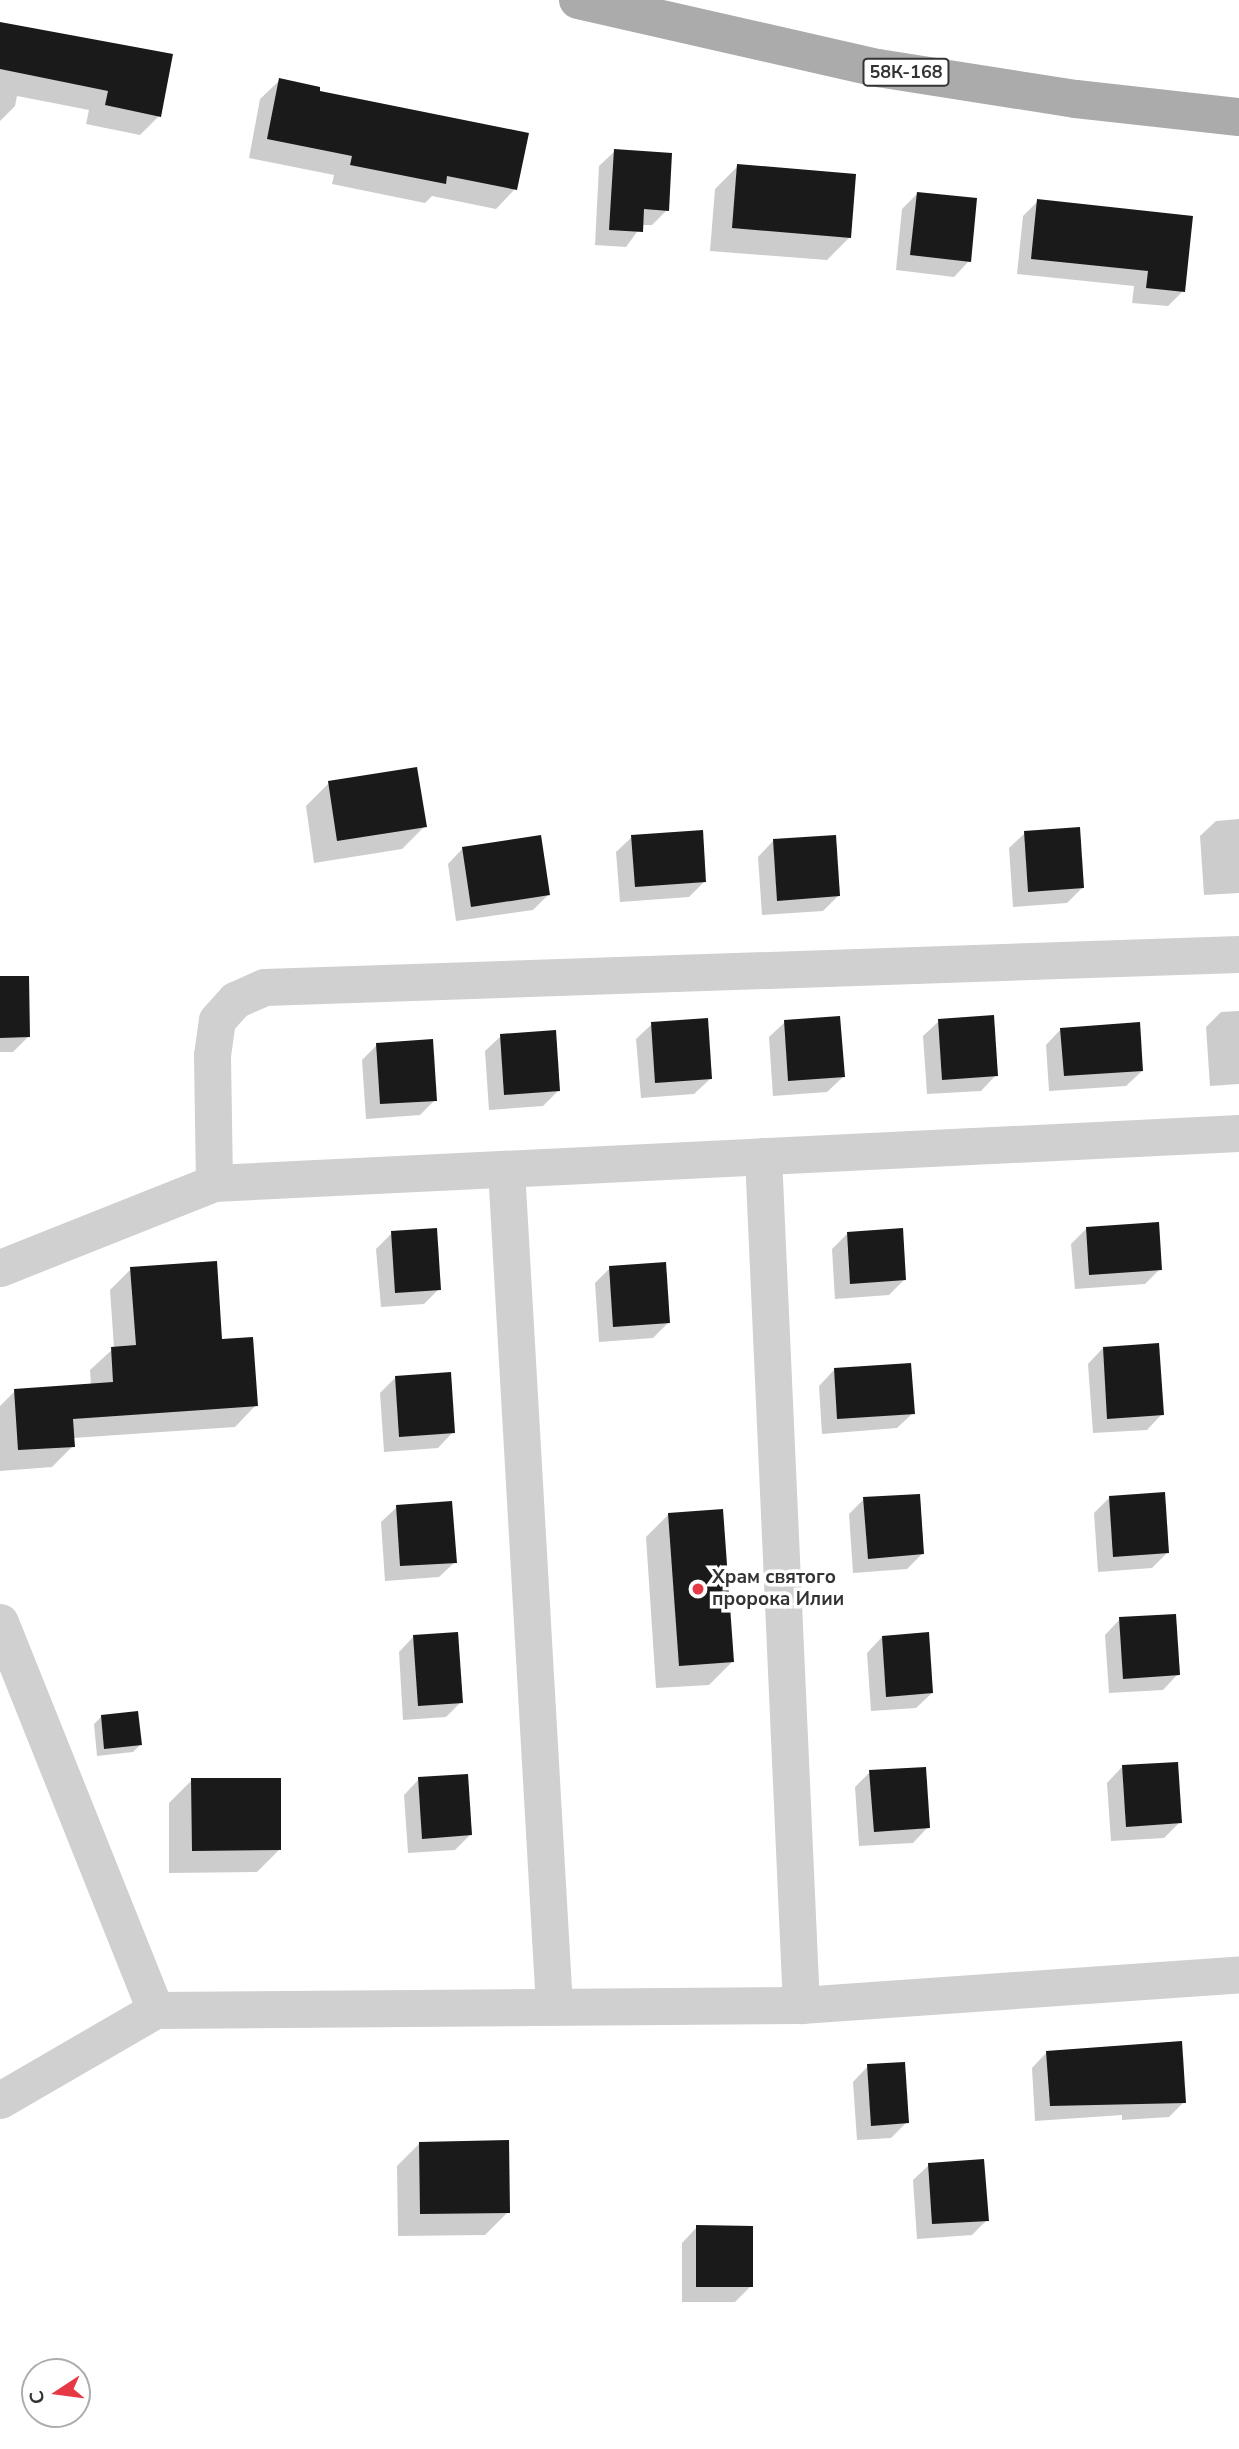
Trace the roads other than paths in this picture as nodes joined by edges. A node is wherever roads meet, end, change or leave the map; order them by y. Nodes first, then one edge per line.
1 (578, 0) edge
2 (1239, 117) edge
3 (1239, 954) edge
4 (1239, 1133) edge
5 (763, 1156) junction
6 (506, 1169) junction
7 (214, 1183) junction
8 (0, 1268) edge
9 (0, 1622) edge
10 (1239, 1974) edge
11 (801, 2005) junction
12 (554, 2007) junction
13 (155, 2010) junction
14 (0, 2100) edge

1 - 2 main road, 58К-168
3 - 7 street
4 - 5 street
5 - 6 street
5 - 11 street
6 - 7 street
6 - 12 street
7 - 8 street
9 - 13 street
10 - 11 street
11 - 12 street
12 - 13 street
13 - 14 street

